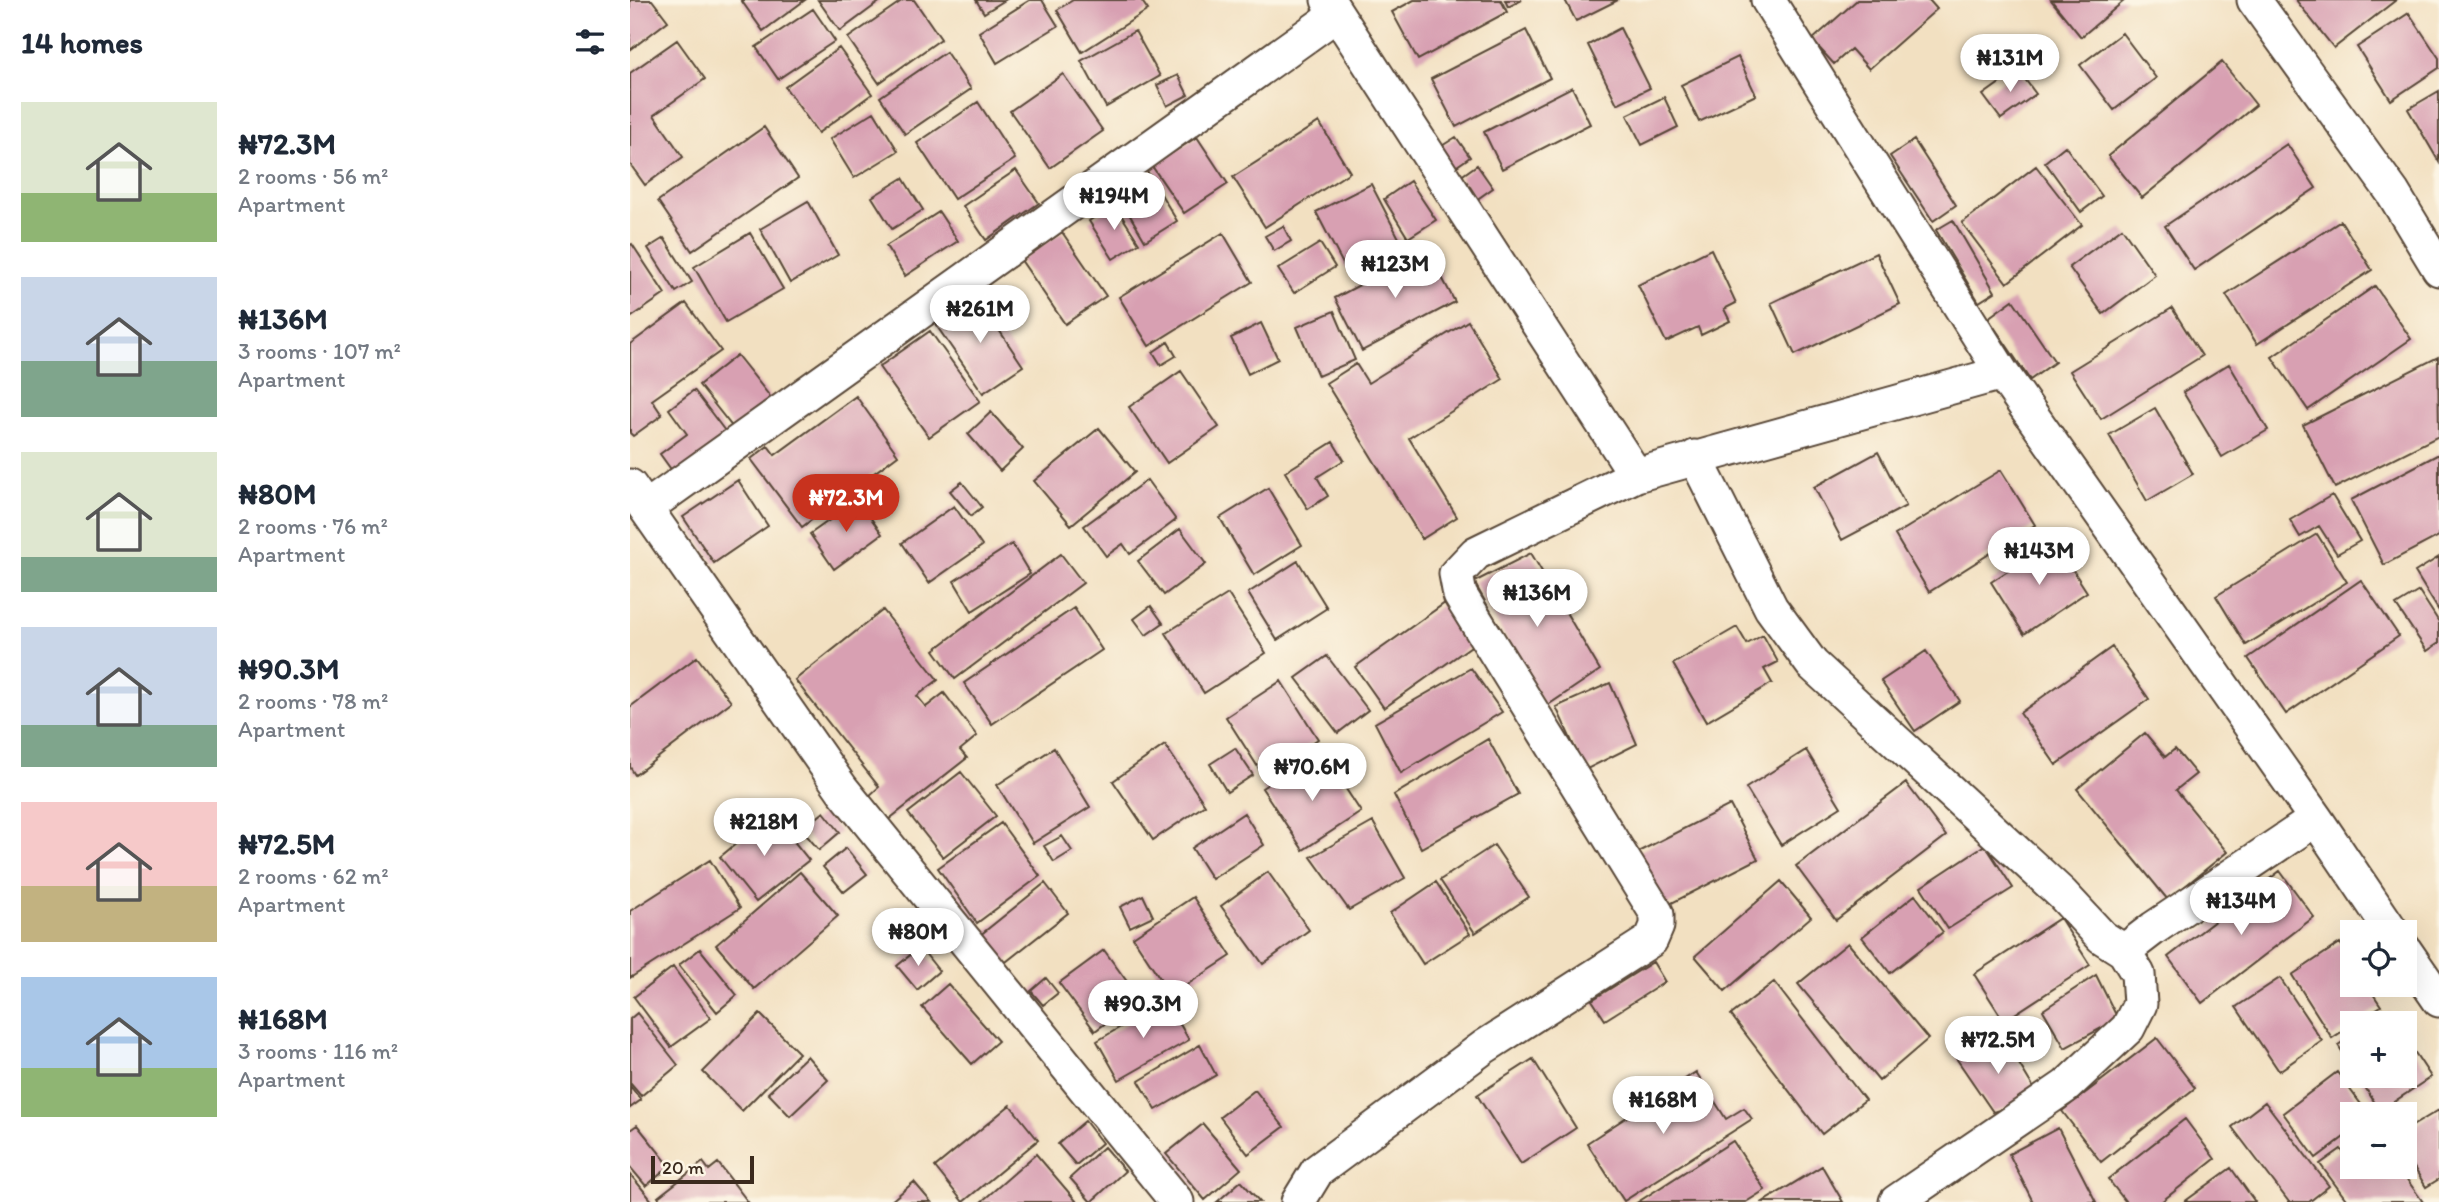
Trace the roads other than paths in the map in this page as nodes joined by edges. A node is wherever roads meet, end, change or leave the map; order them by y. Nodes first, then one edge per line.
1 (1768, 0) edge
2 (2255, 0) edge
3 (1332, 7) edge
4 (2439, 269) edge
5 (2002, 373) junction
6 (1695, 457) junction
7 (1636, 475) junction
8 (638, 497) edge
9 (2316, 819) junction
10 (2384, 920) edge
11 (2124, 951) junction
12 (2417, 968) edge
13 (2439, 1000) edge
14 (1177, 1202) edge
15 (1298, 1202) edge
16 (1896, 1202) edge

1 - 5 street
2 - 4 street
3 - 7 street
3 - 8 street
5 - 6 street
5 - 9 street
6 - 7 street
6 - 11 street
7 - 15 street
8 - 14 street
9 - 10 street
9 - 11 street
11 - 16 street
12 - 13 street

